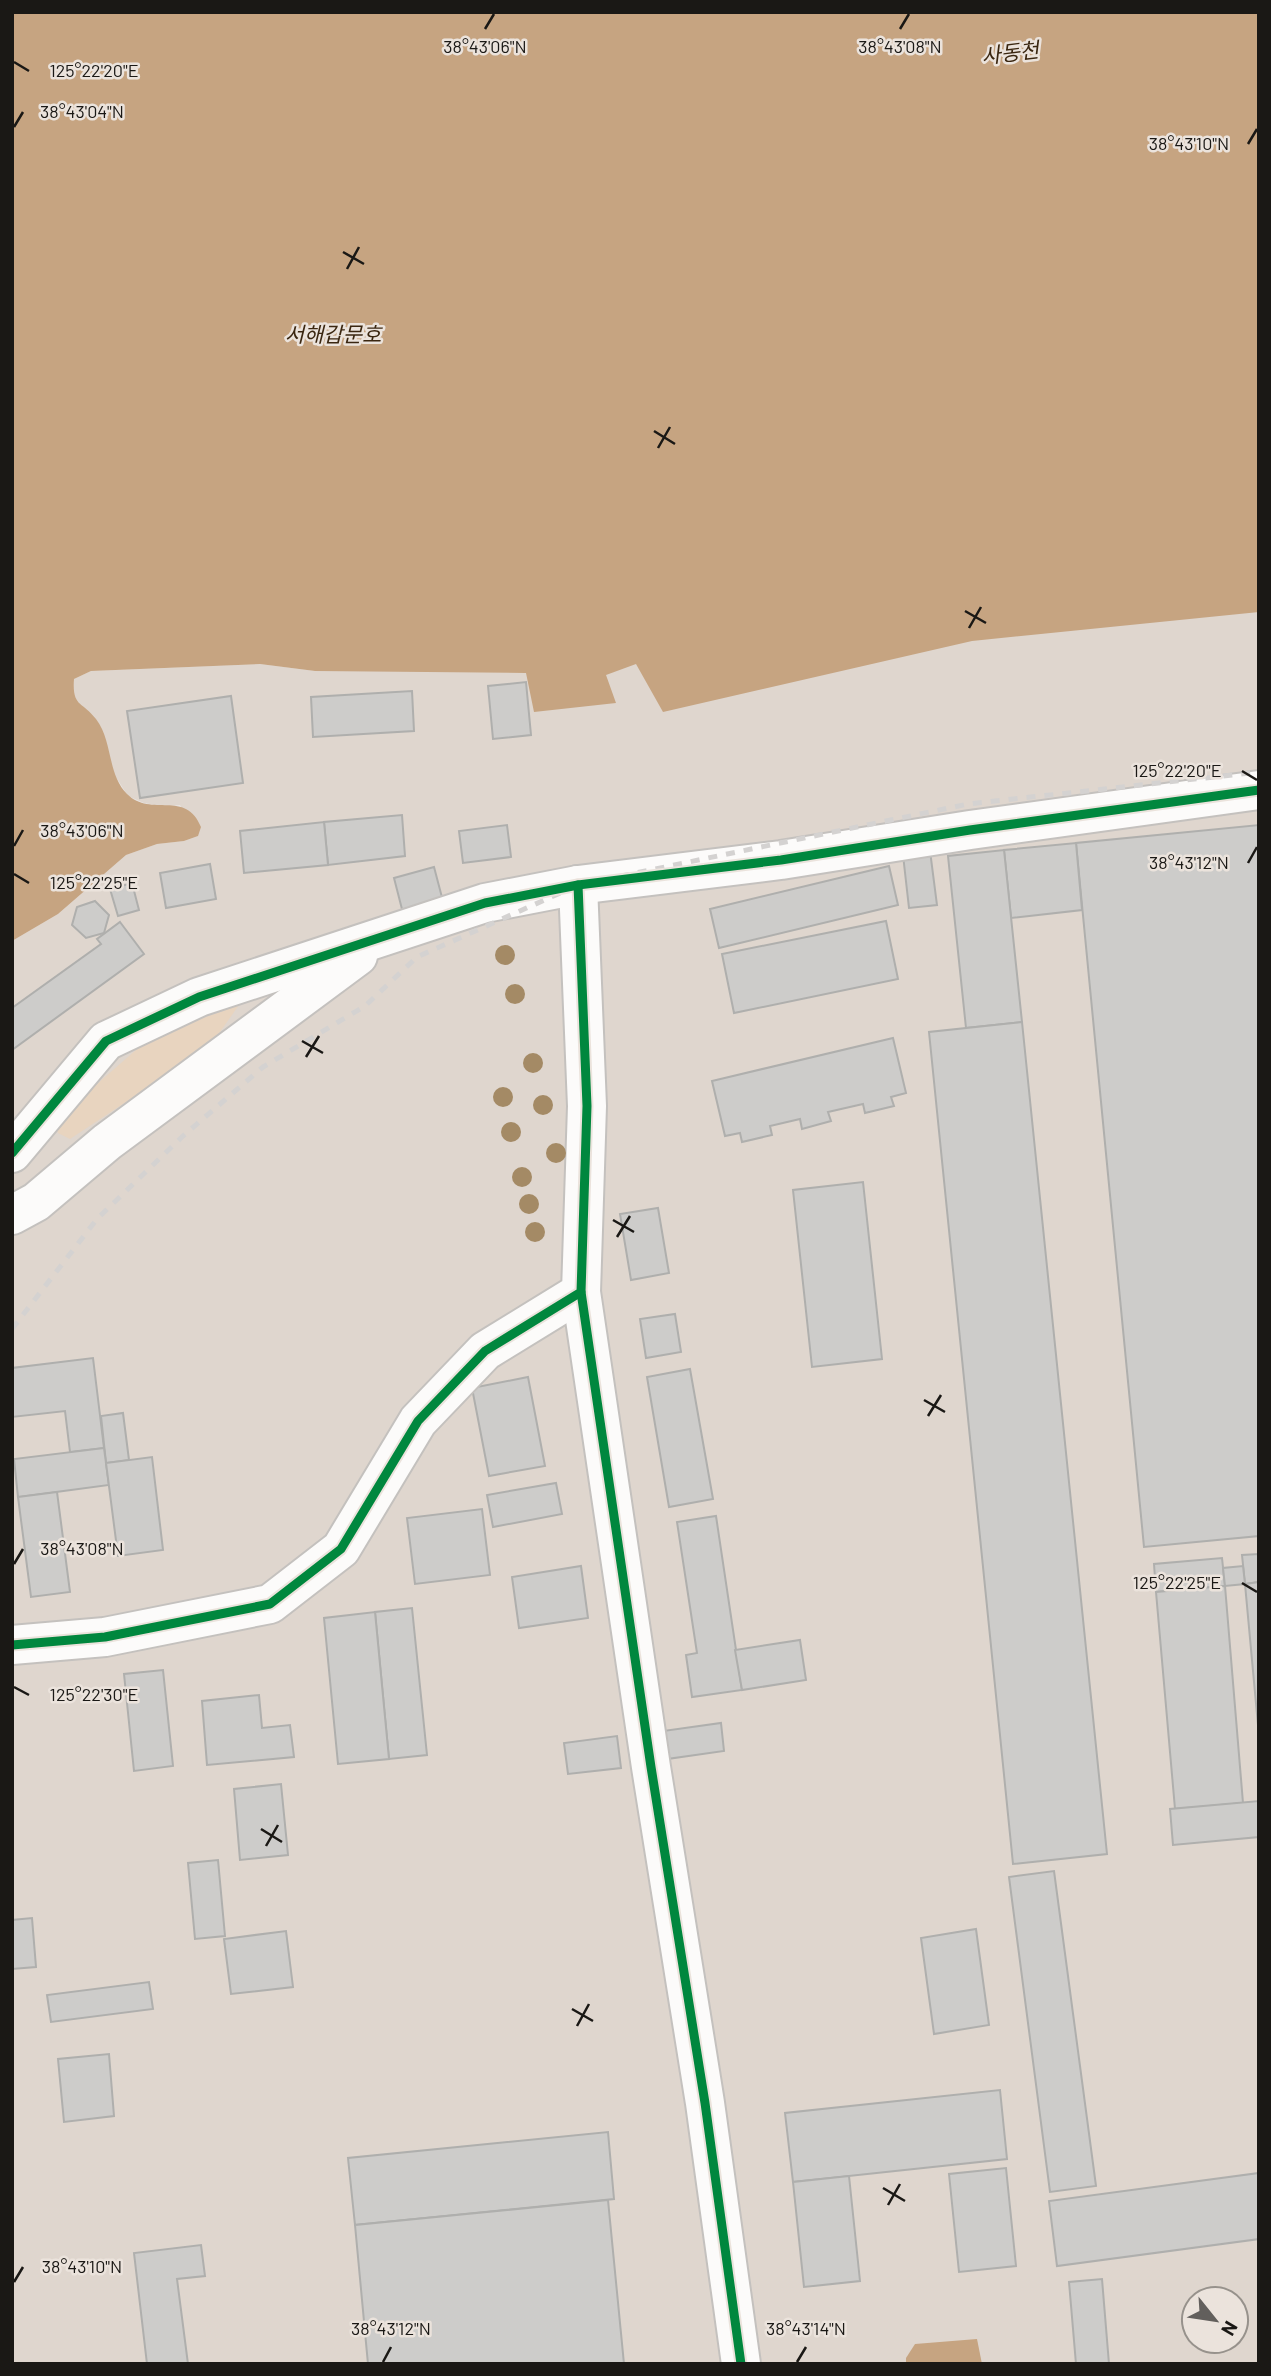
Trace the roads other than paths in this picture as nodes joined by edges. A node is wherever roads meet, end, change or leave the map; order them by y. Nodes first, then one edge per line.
1 (1259, 790) edge
2 (578, 885) junction
3 (385, 936) junction
4 (12, 1153) edge
5 (12, 1215) edge
6 (581, 1292) junction
7 (12, 1644) edge
8 (741, 2364) edge

1 - 2 street
2 - 3 street
2 - 6 street
3 - 4 street
3 - 5 street
6 - 7 street
6 - 8 street

